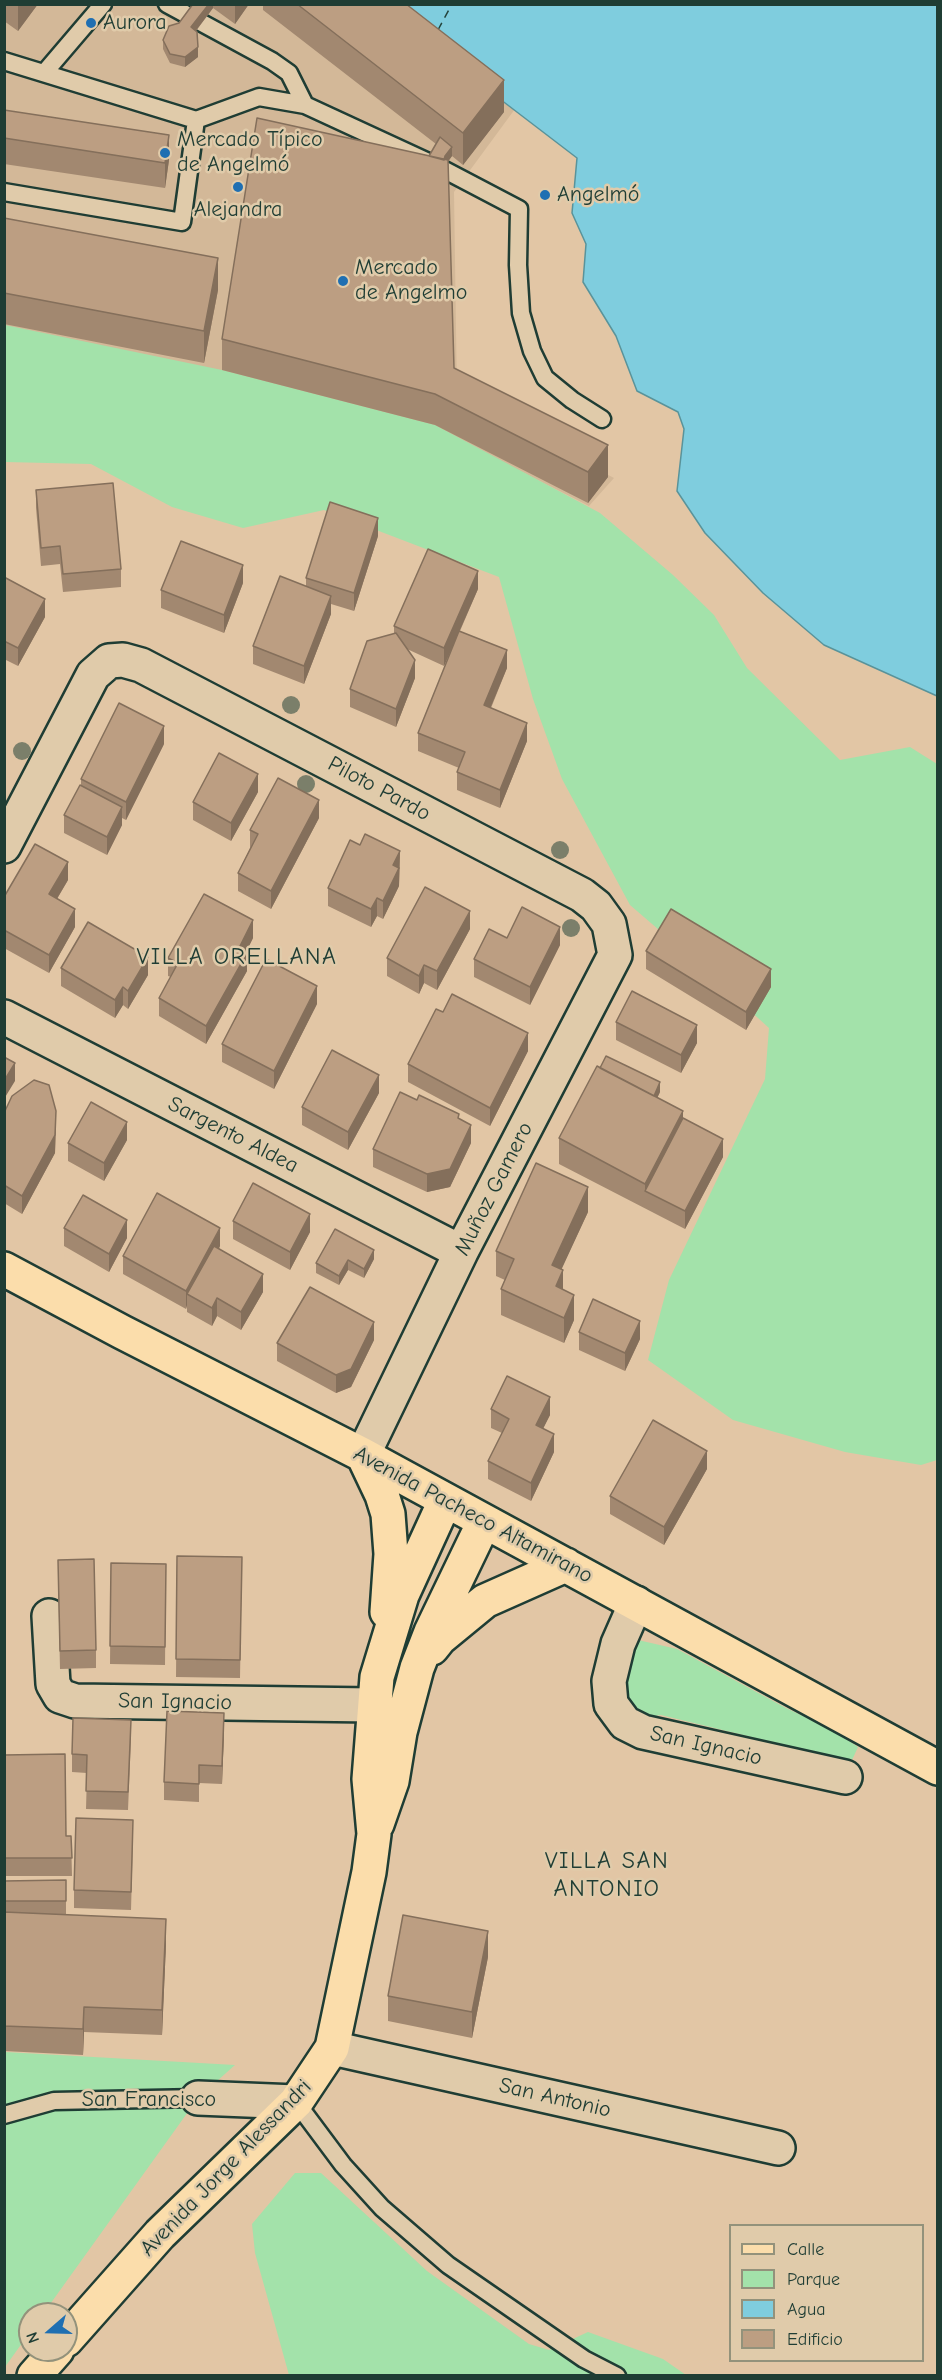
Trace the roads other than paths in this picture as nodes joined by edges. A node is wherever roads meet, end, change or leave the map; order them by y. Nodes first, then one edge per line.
1 (103, 4) edge
2 (167, 4) edge
3 (4, 61) edge
4 (45, 72) junction
5 (304, 105) junction
6 (196, 120) junction
7 (4, 192) edge
8 (602, 419) dead end
9 (4, 846) edge
10 (609, 924) joint
11 (4, 1017) edge
12 (461, 1252) junction
13 (4, 1269) edge
14 (363, 1455) junction
15 (446, 1501) junction
16 (483, 1522) junction
17 (566, 1565) junction
18 (636, 1603) junction
19 (50, 1616) dead end
20 (385, 1647) junction
21 (417, 1668) junction
22 (373, 1705) junction
23 (938, 1768) edge
24 (845, 1778) dead end
25 (374, 1834) junction
26 (332, 2048) junction
27 (198, 2098) joint
28 (296, 2102) junction
29 (4, 2115) edge
30 (778, 2148) dead end
31 (78, 2326) edge
32 (46, 2362) edge
33 (34, 2376) edge
34 (616, 2376) edge

1 - 4 lane
2 - 5 lane
3 - 4 lane
4 - 6 lane
5 - 6 lane
5 - 8 lane
6 - 7 lane
9 - 10 street, Piloto Pardo
10 - 12 street, Muñoz Gamero
11 - 12 street, Sargento Aldea
12 - 14 street, Muñoz Gamero
13 - 14 main road, Avenida Pacheco Altamirano
14 - 15 main road, Avenida Pacheco Altamirano
14 - 20 main road
15 - 16 main road, Avenida Pacheco Altamirano
15 - 20 main road, Avenida Jorge Alessandri
16 - 17 main road, Avenida Pacheco Altamirano
16 - 21 main road, Avenida Jorge Alessandri
17 - 18 main road, Avenida Pacheco Altamirano
17 - 21 main road
18 - 23 main road, Avenida Pacheco Altamirano
18 - 24 street, San Ignacio
19 - 22 street, San Ignacio
20 - 22 main road, Avenida Jorge Alessandri
21 - 25 main road, Avenida Jorge Alessandri
22 - 25 main road, Avenida Jorge Alessandri
25 - 26 main road, Avenida Jorge Alessandri
26 - 28 main road, Avenida Jorge Alessandri
26 - 30 street, San Antonio
27 - 28 street, San Francisco
27 - 29 lane, San Francisco
28 - 31 main road, Avenida Jorge Alessandri
28 - 34 lane
32 - 33 main road

